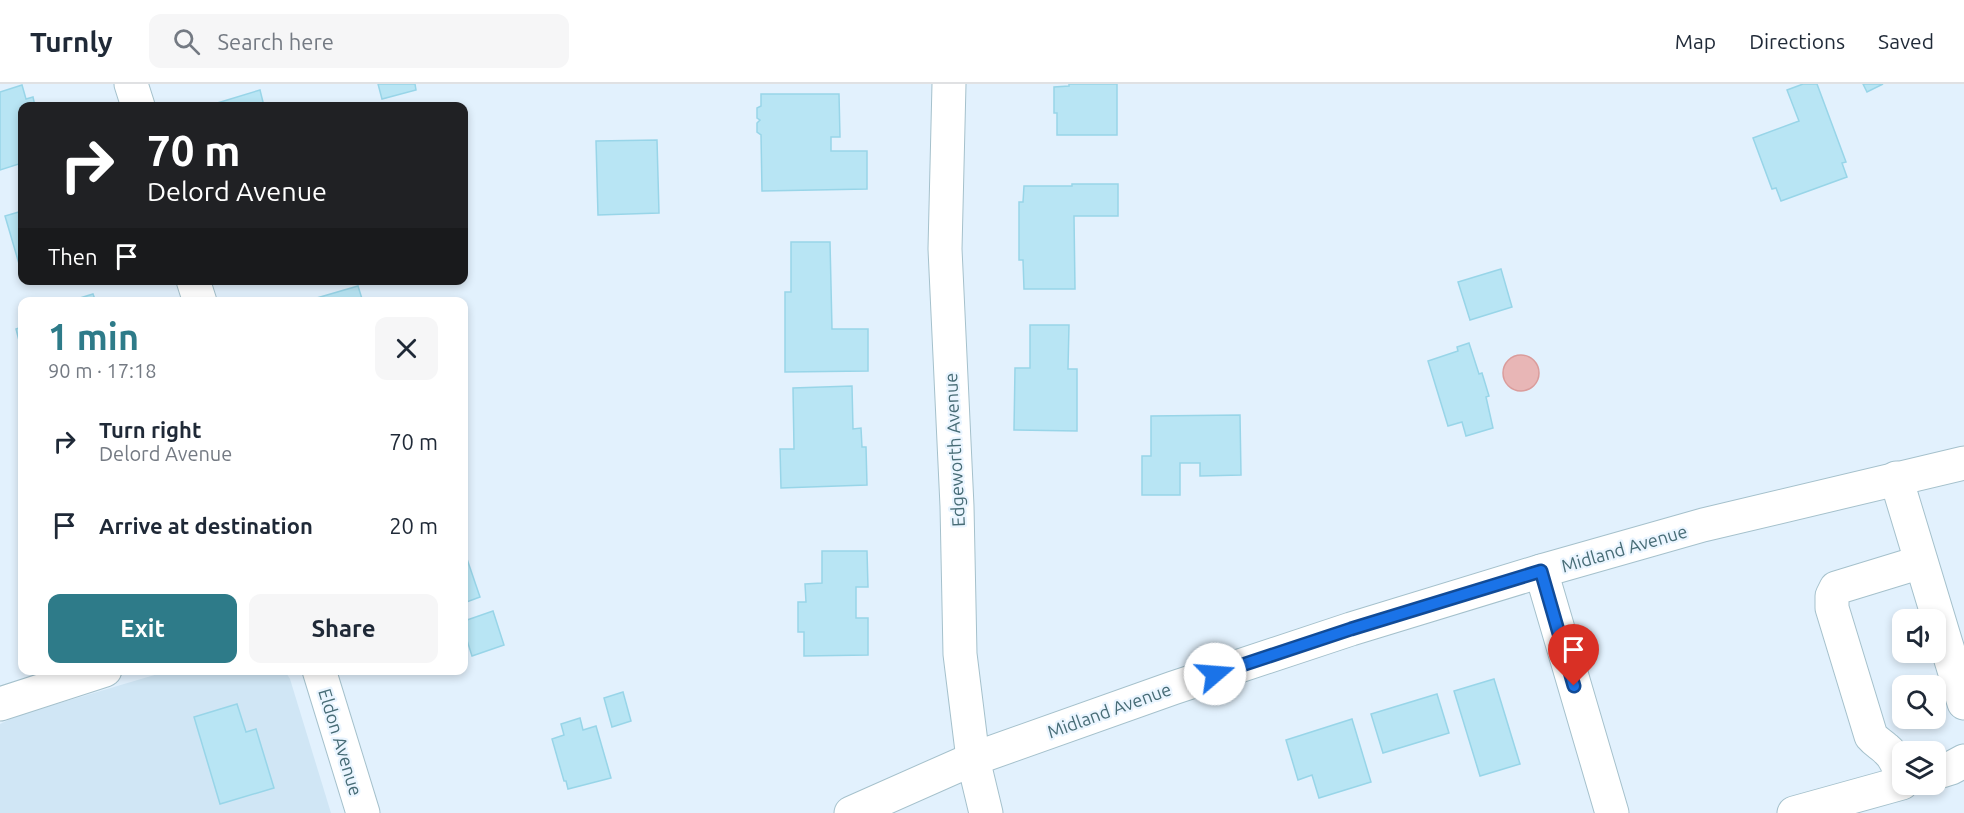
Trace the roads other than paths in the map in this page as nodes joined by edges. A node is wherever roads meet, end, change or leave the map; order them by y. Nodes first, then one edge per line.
1 (131, 84) edge
2 (949, 84) edge
3 (137, 102) edge
4 (1964, 463) edge
5 (1896, 478) junction
6 (1921, 562) junction
7 (1541, 571) junction
8 (90, 675) edge
9 (321, 675) edge
10 (1964, 703) edge
11 (0, 704) edge
12 (1892, 756) edge
13 (973, 759) junction
14 (1964, 761) edge
15 (1946, 770) edge
16 (1892, 785) edge
17 (363, 813) edge
18 (851, 813) edge
19 (986, 813) edge
20 (1612, 813) edge
21 (1794, 813) edge

1 - 3 street
2 - 13 street, Edgeworth Avenue
4 - 5 street, Midland Avenue
5 - 6 street
5 - 7 street, Midland Avenue
6 - 10 street
6 - 12 street
7 - 13 street, Midland Avenue
7 - 20 street
8 - 11 street
9 - 17 street, Eldon Avenue
13 - 18 street, Midland Avenue
13 - 19 street, Edgeworth Avenue
14 - 15 street
16 - 21 street

